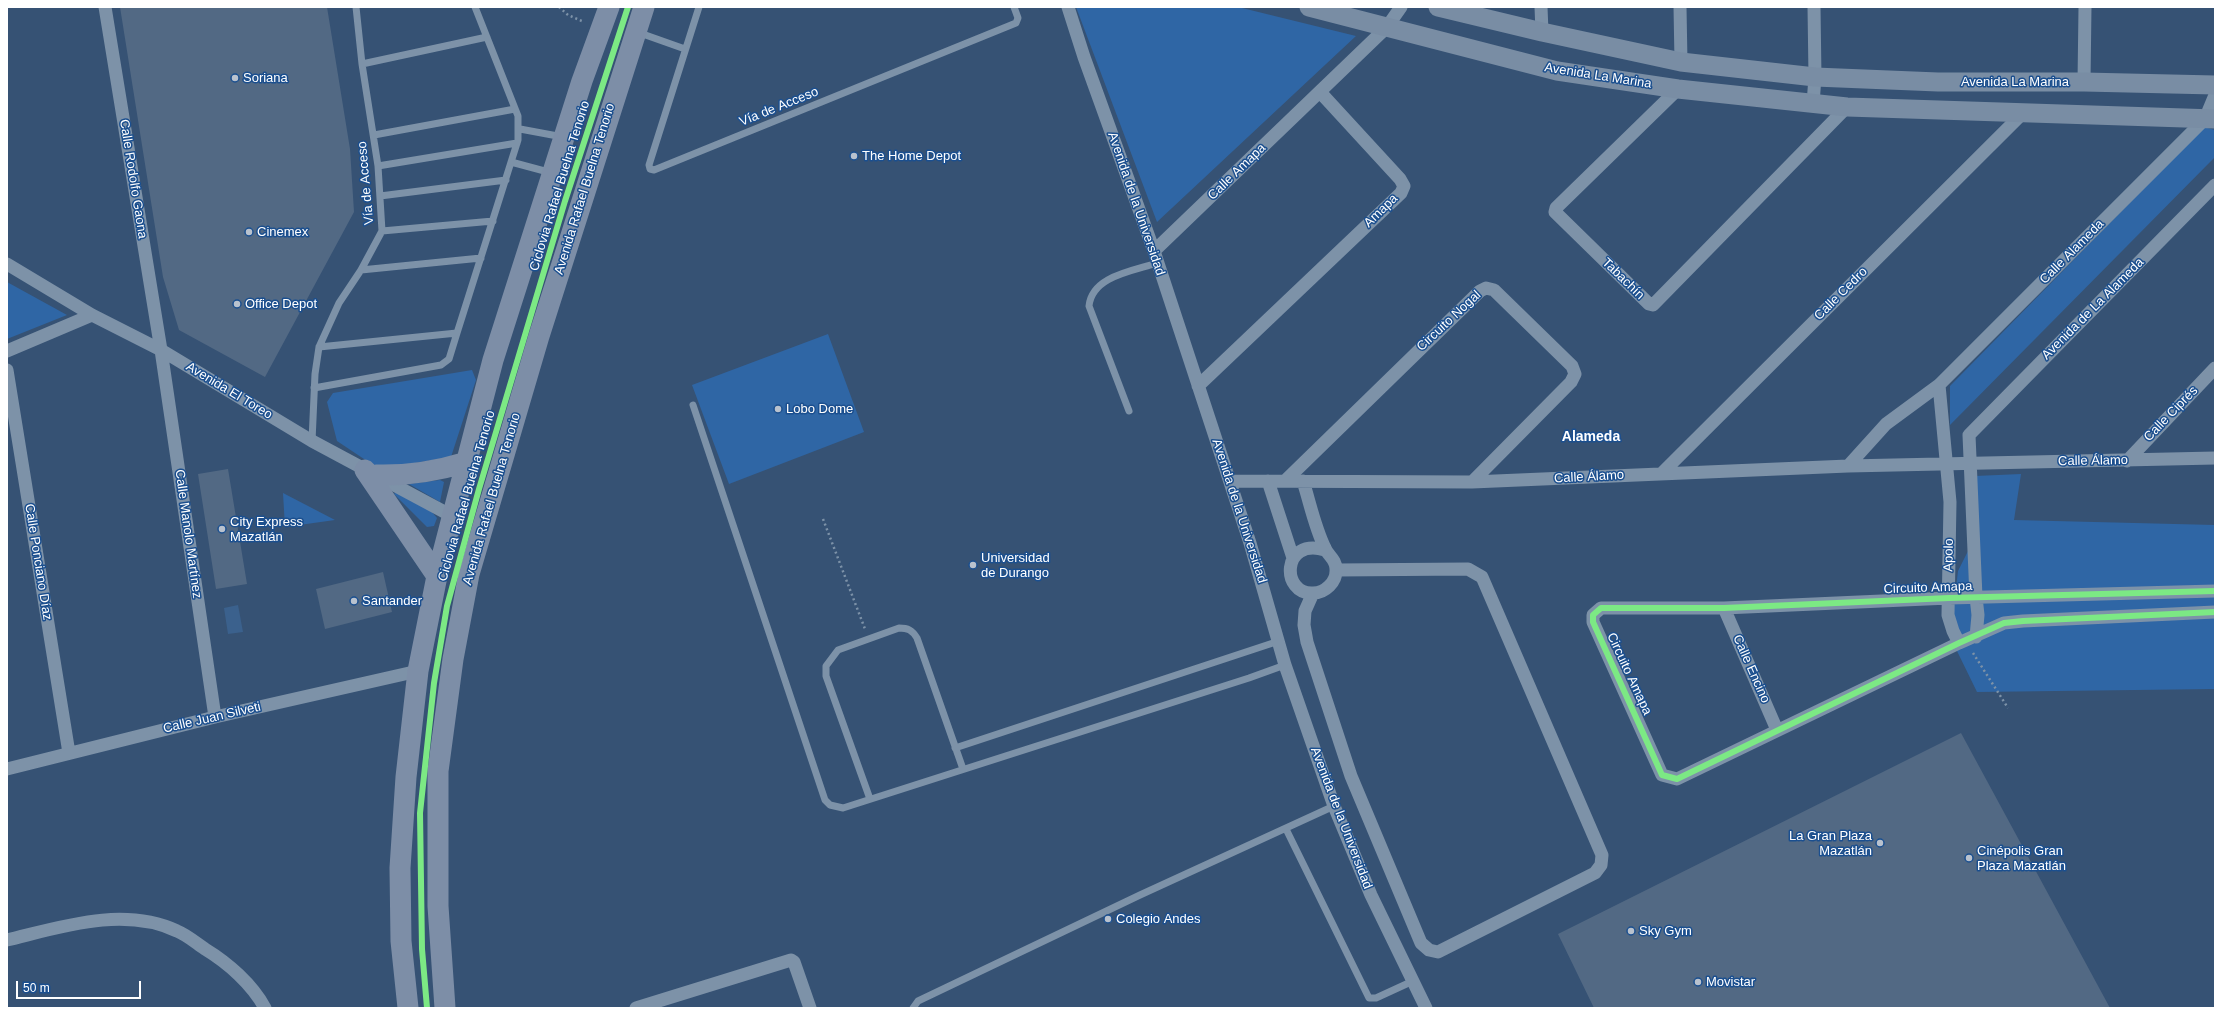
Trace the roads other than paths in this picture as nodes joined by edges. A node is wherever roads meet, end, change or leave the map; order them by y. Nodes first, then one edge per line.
1 (105, 7) edge
2 (356, 7) edge
3 (475, 7) edge
4 (609, 7) edge
5 (644, 7) edge
6 (699, 7) edge
7 (1014, 7) edge
8 (1068, 7) edge
9 (1309, 7) edge
10 (1401, 7) edge
11 (1438, 7) edge
12 (1541, 7) edge
13 (1680, 7) edge
14 (1814, 7) edge
15 (2085, 7) edge
16 (1387, 27) junction
17 (635, 31) junction
18 (1542, 32) junction
19 (487, 37) junction
20 (684, 49) junction
21 (1681, 62) junction
22 (362, 64) junction
23 (1815, 77) junction
24 (2084, 82) junction
25 (2215, 85) edge
26 (1678, 89) junction
27 (1320, 92) junction
28 (2215, 95) edge
29 (1813, 104) junction
30 (1847, 106) junction
31 (515, 109) junction
32 (2022, 114) junction
33 (2210, 119) edge
34 (520, 129) junction
35 (374, 135) junction
36 (564, 138) junction
37 (517, 143) junction
38 (512, 162) junction
39 (378, 166) junction
40 (553, 174) junction
41 (506, 180) junction
42 (2215, 185) edge
43 (380, 196) junction
44 (493, 221) junction
45 (382, 231) junction
46 (1156, 257) junction
47 (481, 258) junction
48 (7, 264) edge
49 (361, 270) junction
50 (92, 314) junction
51 (457, 333) junction
52 (318, 347) junction
53 (161, 350) junction
54 (7, 351) edge
55 (2215, 368) edge
56 (7, 370) edge
57 (1939, 385) junction
58 (1198, 386) junction
59 (314, 388) junction
60 (693, 405) dead end
61 (1129, 411) dead end
62 (1971, 433) joint
63 (312, 441) junction
64 (2215, 458) edge
65 (2127, 461) junction
66 (467, 462) junction
67 (1948, 464) junction
68 (1972, 464) junction
69 (1848, 466) junction
70 (371, 472) junction
71 (1661, 474) junction
72 (1231, 481) junction
73 (1268, 481) junction
74 (1285, 481) junction
75 (1303, 481) junction
76 (1472, 482) junction
77 (452, 516) junction
78 (481, 529) junction
79 (1325, 550) junction
80 (1293, 558) junction
81 (1336, 570) junction
82 (437, 576) junction
83 (2170, 591) junction
84 (2215, 591) edge
85 (1312, 594) junction
86 (1949, 598) junction
87 (1976, 598) junction
88 (1724, 608) junction
89 (2215, 612) edge
90 (2170, 613) junction
91 (1976, 637) junction
92 (1279, 641) junction
93 (1959, 643) junction
94 (1285, 665) junction
95 (418, 671) junction
96 (215, 717) junction
97 (1777, 730) junction
98 (955, 748) junction
99 (69, 754) junction
100 (7, 769) edge
101 (963, 769) junction
102 (870, 799) junction
103 (1334, 806) junction
104 (1286, 829) junction
105 (7, 940) edge
106 (1413, 981) junction
107 (265, 1008) edge
108 (408, 1008) edge
109 (445, 1008) edge
110 (636, 1008) edge
111 (810, 1008) edge
112 (913, 1008) edge
113 (1426, 1008) edge

1 - 53 street, Calle Rodolfo Gaona
2 - 22 lane, Vía de Acceso
3 - 19 lane
4 - 36 main road
5 - 17 main road, Avenida Rafael Buelna Tenorio
6 - 20 lane, Vía de Acceso
7 - 20 lane, Vía de Acceso
8 - 46 street, Avenida de la Universidad
9 - 16 main road, Avenida La Marina
10 - 16 street
11 - 18 main road, Avenida La Marina
12 - 18 street
13 - 21 street
14 - 23 street
15 - 24 street
16 - 26 main road, Avenida La Marina
16 - 27 street
17 - 20 lane
17 - 78 main road, Avenida Rafael Buelna Tenorio
18 - 21 main road, Avenida La Marina
19 - 22 lane
19 - 31 lane
21 - 23 main road, Avenida La Marina
22 - 35 lane, Vía de Acceso
23 - 24 main road, Avenida La Marina
23 - 29 street
24 - 25 main road, Avenida La Marina
26 - 29 main road, Avenida La Marina
26 - 30 street, Tabachín
27 - 46 street, Calle Amapa
27 - 58 street, Amapa
28 - 33 street
29 - 30 main road, Avenida La Marina
30 - 32 main road, Avenida La Marina
31 - 34 lane
31 - 35 lane
32 - 33 main road, Avenida La Marina
32 - 71 street, Calle Cedro
33 - 57 street, Calle Alameda
34 - 36 lane
34 - 37 lane
35 - 39 lane, Vía de Acceso
36 - 40 main road
37 - 38 lane
37 - 39 lane
38 - 40 lane
38 - 41 lane
39 - 43 lane, Vía de Acceso
40 - 66 main road
41 - 43 lane
41 - 44 lane
42 - 62 street, Avenida de La Alameda
43 - 45 lane, Vía de Acceso
44 - 45 lane
44 - 47 lane
45 - 49 lane, Vía de Acceso
46 - 58 street, Avenida de la Universidad
46 - 61 lane
47 - 49 lane
47 - 51 lane
48 - 50 street, Avenida El Toreo
49 - 52 lane, Vía de Acceso
50 - 53 street, Avenida El Toreo
50 - 54 street
51 - 52 lane
51 - 59 lane
52 - 59 lane, Vía de Acceso
53 - 63 street, Avenida El Toreo
53 - 96 street, Calle Manolo Martínez
55 - 65 street, Calle Ciprés
56 - 99 street, Calle Ponciano Díaz
57 - 67 street, Apolo
57 - 69 street, Calle Alameda
58 - 72 street, Avenida de la Universidad
59 - 63 lane, Vía de Acceso
60 - 102 lane
62 - 68 street, Apolo
63 - 70 street, Avenida El Toreo
64 - 65 street, Calle Álamo
65 - 68 street, Calle Álamo
66 - 70 main road
66 - 77 main road
67 - 68 street, Calle Álamo
67 - 69 street, Calle Álamo
67 - 86 street, Apolo
68 - 87 street, Apolo
69 - 71 street, Calle Álamo
70 - 77 street, Avenida El Toreo
70 - 82 main road
71 - 76 street, Calle Álamo
72 - 73 street, Calle Álamo
72 - 92 street, Avenida de la Universidad
73 - 74 street, Calle Álamo
73 - 80 street
74 - 75 street, Calle Álamo
74 - 76 street, Circuito Nogal
75 - 76 street, Calle Álamo
75 - 79 street
77 - 78 main road
77 - 82 main road
78 - 109 main road, Avenida Rafael Buelna Tenorio
79 - 80 street
79 - 81 street
80 - 85 street
81 - 85 street
81 - 85 street
82 - 95 main road
83 - 84 street, Circuito Amapa
83 - 87 street, Circuito Amapa
83 - 90 street
86 - 87 street, Circuito Amapa
86 - 88 street, Circuito Amapa
86 - 93 street, Apolo
87 - 91 street, Apolo
88 - 97 street, Calle Encino
88 - 97 street, Circuito Amapa
89 - 90 street, Circuito Amapa
90 - 91 street, Circuito Amapa
91 - 93 street, Circuito Amapa
92 - 94 street, Avenida de la Universidad
92 - 98 lane
93 - 97 street, Circuito Amapa
94 - 101 lane
94 - 103 street, Avenida de la Universidad
95 - 96 street, Calle Juan Silveti
95 - 108 main road
96 - 99 street, Calle Juan Silveti
98 - 101 lane
98 - 102 lane
99 - 100 street, Calle Juan Silveti
101 - 102 lane
103 - 104 lane
103 - 106 street, Avenida de la Universidad
104 - 106 lane
104 - 112 lane
105 - 107 street
106 - 113 street, Avenida de la Universidad
110 - 111 street

